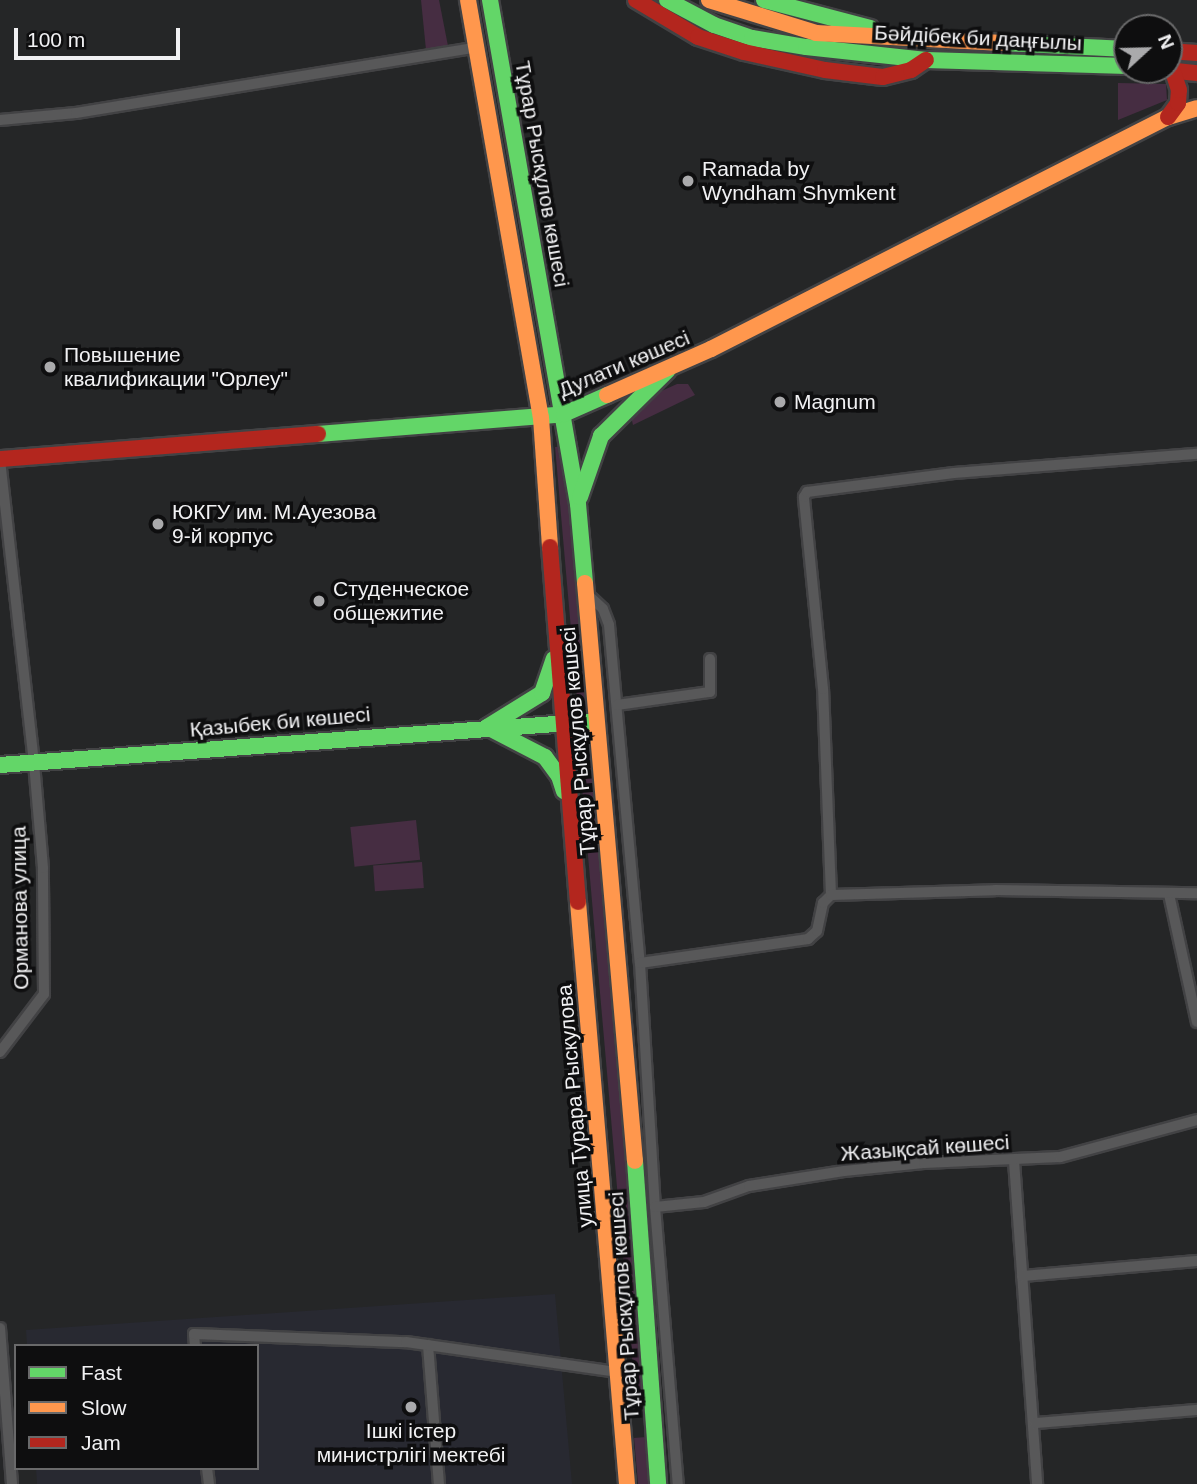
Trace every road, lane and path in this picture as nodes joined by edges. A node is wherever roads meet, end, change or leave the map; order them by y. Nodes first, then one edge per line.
1 (468, 0) edge
2 (490, 0) edge
3 (636, 0) edge
4 (667, 0) edge
5 (709, 0) edge
6 (764, 0) edge
7 (914, 39) junction
8 (477, 47) junction
9 (1113, 48) edge
10 (926, 60) junction
11 (1113, 66) edge
12 (1176, 84) edge
13 (1197, 108) edge
14 (1168, 117) junction
15 (0, 120) edge
16 (668, 370) junction
17 (564, 414) junction
18 (541, 418) junction
19 (1197, 454) edge
20 (0, 459) edge
21 (578, 504) junction
22 (586, 593) junction
23 (558, 631) junction
24 (710, 659) dead end
25 (617, 705) junction
26 (619, 719) junction
27 (596, 721) junction
28 (563, 724) junction
29 (486, 727) junction
30 (34, 763) junction
31 (0, 765) edge
32 (573, 828) junction
33 (1197, 893) edge
34 (1169, 894) junction
35 (831, 895) junction
36 (640, 963) junction
37 (643, 1000) junction
38 (623, 1002) junction
39 (1197, 1022) edge
40 (0, 1052) edge
41 (1197, 1120) edge
42 (1014, 1161) junction
43 (655, 1208) junction
44 (1197, 1261) edge
45 (1022, 1276) junction
46 (0, 1328) edge
47 (195, 1344) edge
48 (428, 1345) junction
49 (618, 1372) junction
50 (1197, 1410) edge
51 (652, 1411) junction
52 (622, 1414) junction
53 (1035, 1423) junction
54 (8, 1477) edge
55 (439, 1484) edge
56 (627, 1484) edge
57 (658, 1484) edge
58 (678, 1484) edge
59 (1037, 1484) edge

1 - 8 main road
2 - 17 main road, Тұрар Рыскұлов көшесі
3 - 10 main road
4 - 10 main road, Бәйдібек би даңғылы
5 - 7 main road, Бәйдібек би даңғылы
6 - 7 main road
7 - 9 main road, Бәйдібек би даңғылы
8 - 15 street
8 - 18 main road
10 - 11 main road, Бәйдібек би даңғылы
12 - 14 main road
13 - 14 main road, Дулати көшесі
14 - 16 main road, Дулати көшесі
16 - 17 main road, Дулати көшесі
16 - 21 main road
17 - 18 main road, Дулати көшесі
17 - 21 main road, Тұрар Рыскұлов көшесі
18 - 20 main road, Дулати көшесі
18 - 23 main road, Тұрар Рыскұлов көшесі
19 - 35 street
20 - 30 street, Орманова улица
21 - 22 main road, Тұрар Рыскұлов көшесі
22 - 25 street
22 - 27 main road, Тұрар Рыскұлов көшесі
23 - 28 main road, Тұрар Рыскұлов көшесі
23 - 29 main road
24 - 25 street
25 - 26 street
26 - 27 street
26 - 36 street
27 - 28 main road, Қазыбек би көшесі
27 - 38 main road, Тұрар Рыскұлов көшесі
28 - 29 main road, Қазыбек би көшесі
28 - 32 main road, улица Турара Рыскулова
29 - 30 main road, Қазыбек би көшесі
29 - 32 main road
30 - 31 main road, Қазыбек би көшесі
30 - 40 street, Орманова улица
32 - 49 main road, улица Турара Рыскулова
33 - 34 street
34 - 35 street
34 - 39 street
35 - 36 street
36 - 37 street
37 - 38 street
37 - 43 street
38 - 51 main road, Тұрар Рыскұлов көшесі
41 - 42 street, Жазықсай көшесі
42 - 43 street, Жазықсай көшесі
42 - 45 street
43 - 58 street
44 - 45 street
45 - 53 street
46 - 54 street
47 - 48 street
48 - 49 street
48 - 55 street
49 - 52 main road, улица Турара Рыскулова
50 - 53 street
51 - 52 main road
51 - 57 main road, Тұрар Рыскұлов көшесі
52 - 56 main road, улица Турара Рыскулова
53 - 59 street

